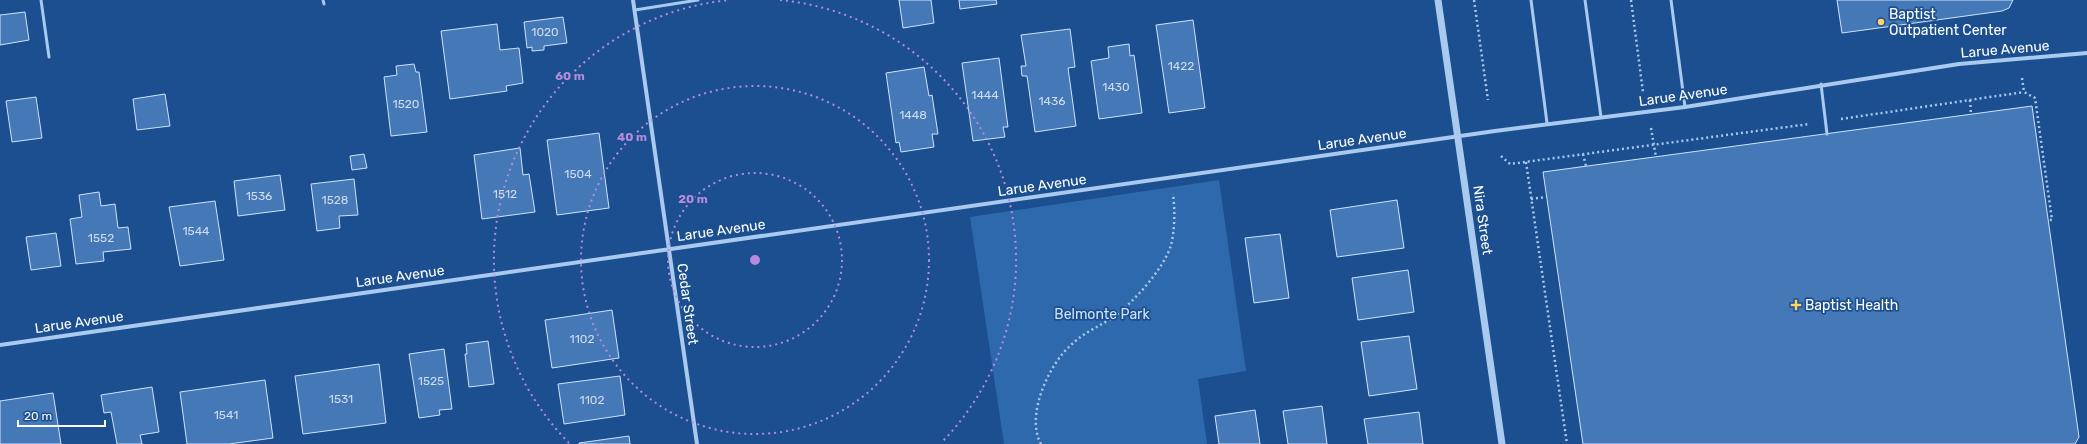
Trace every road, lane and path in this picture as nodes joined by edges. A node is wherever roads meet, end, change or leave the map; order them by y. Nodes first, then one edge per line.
1 (41, 0) edge
2 (323, 0) edge
3 (633, 0) edge
4 (698, 0) edge
5 (1438, 0) edge
6 (1474, 0) edge
7 (1531, 0) edge
8 (1585, 0) edge
9 (1631, 0) edge
10 (1671, 0) edge
11 (324, 4) dead end
12 (635, 10) junction
13 (2087, 53) edge
14 (49, 57) dead end
15 (2022, 78) dead end
16 (1821, 84) junction
17 (1644, 92) dead end
18 (2024, 92) junction
19 (1488, 100) dead end
20 (1970, 100) junction
21 (1684, 107) junction
22 (1971, 114) dead end
23 (1601, 117) junction
24 (1826, 121) junction
25 (1547, 123) junction
26 (1650, 123) dead end
27 (1827, 134) dead end
28 (1458, 136) junction
29 (1653, 145) junction
30 (1583, 154) junction
31 (1501, 156) dead end
32 (1656, 157) dead end
33 (1526, 162) junction
34 (1586, 166) dead end
35 (1171, 178) junction
36 (1546, 197) dead end
37 (1531, 200) junction
38 (2048, 220) dead end
39 (669, 249) junction
40 (0, 345) edge
41 (696, 444) edge
42 (1041, 444) edge
43 (1502, 444) edge
44 (1567, 444) edge

1 - 14 lane
2 - 11 lane
3 - 12 street, Cedar Street
4 - 12 lane
5 - 28 street, Nira Street
6 - 19 path
7 - 25 lane
8 - 23 lane
9 - 17 path
10 - 21 lane
12 - 39 street, Cedar Street
13 - 16 street, Larue Avenue
15 - 18 path
16 - 21 street, Larue Avenue
16 - 24 lane
18 - 20 path
18 - 38 path
20 - 22 path
20 - 24 path
21 - 23 street, Larue Avenue
23 - 25 street, Larue Avenue
24 - 27 lane
24 - 29 path
25 - 28 street, Larue Avenue
26 - 29 path
28 - 35 street, Larue Avenue
28 - 43 street, Nira Street
29 - 30 path
29 - 32 path
30 - 33 path
30 - 34 path
31 - 33 path
33 - 37 path
35 - 39 street, Larue Avenue
35 - 42 path
36 - 37 path
37 - 44 path
39 - 40 street, Larue Avenue
39 - 41 street, Cedar Street

